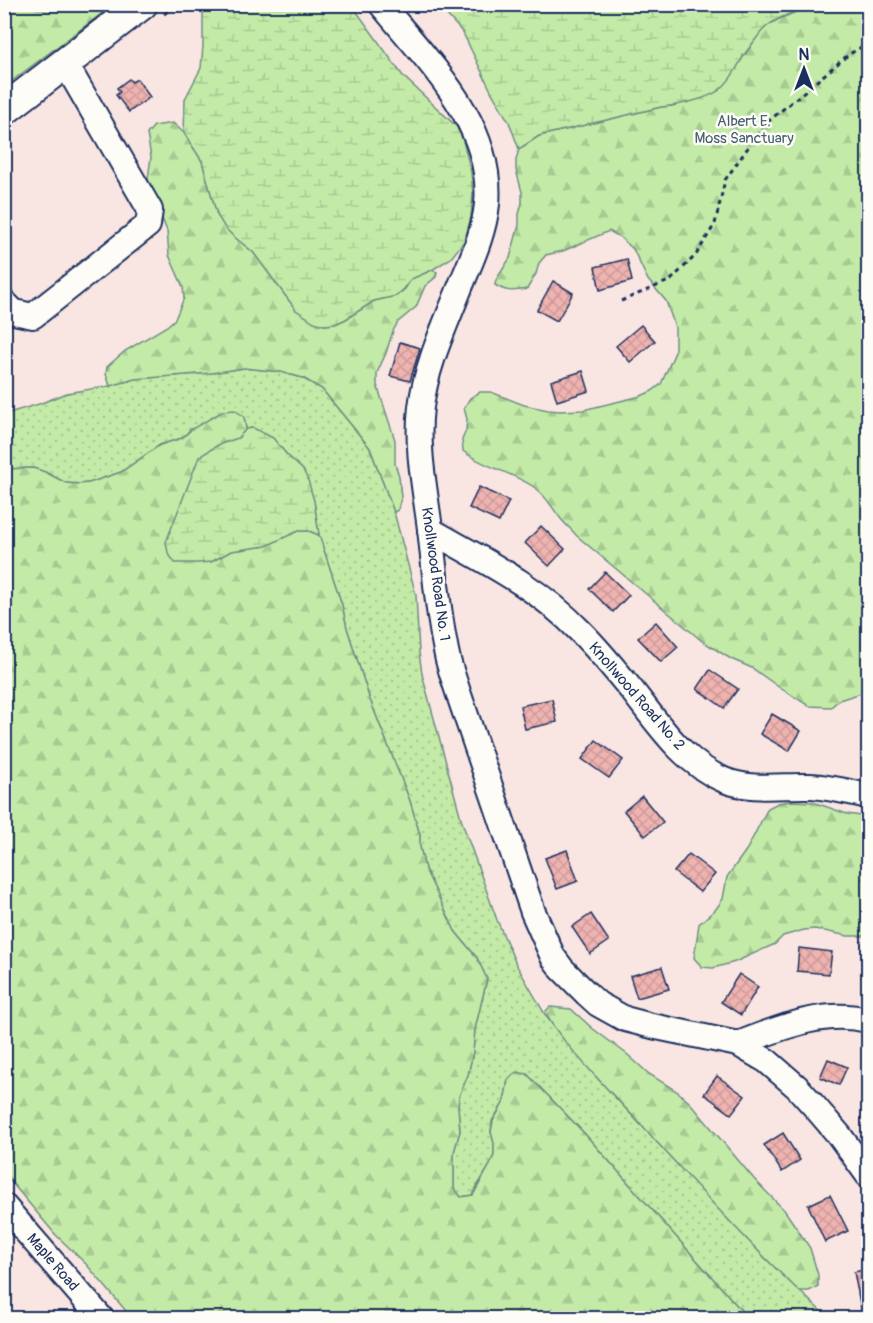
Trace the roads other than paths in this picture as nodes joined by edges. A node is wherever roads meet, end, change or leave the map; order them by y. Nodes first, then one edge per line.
1 (142, 4) edge
2 (381, 4) edge
3 (65, 63) junction
4 (4, 110) edge
5 (4, 302) edge
6 (430, 530) junction
7 (868, 795) edge
8 (868, 1020) edge
9 (738, 1044) junction
10 (868, 1175) edge
11 (4, 1206) edge
12 (101, 1318) edge

1 - 3 main road
2 - 6 street, Knollwood Road No. 1
3 - 4 main road
3 - 5 street
6 - 7 street, Knollwood Road No. 2
6 - 9 street, Knollwood Road No. 1
8 - 9 street
9 - 10 street, Knollwood Road No. 1
11 - 12 street, Maple Road

